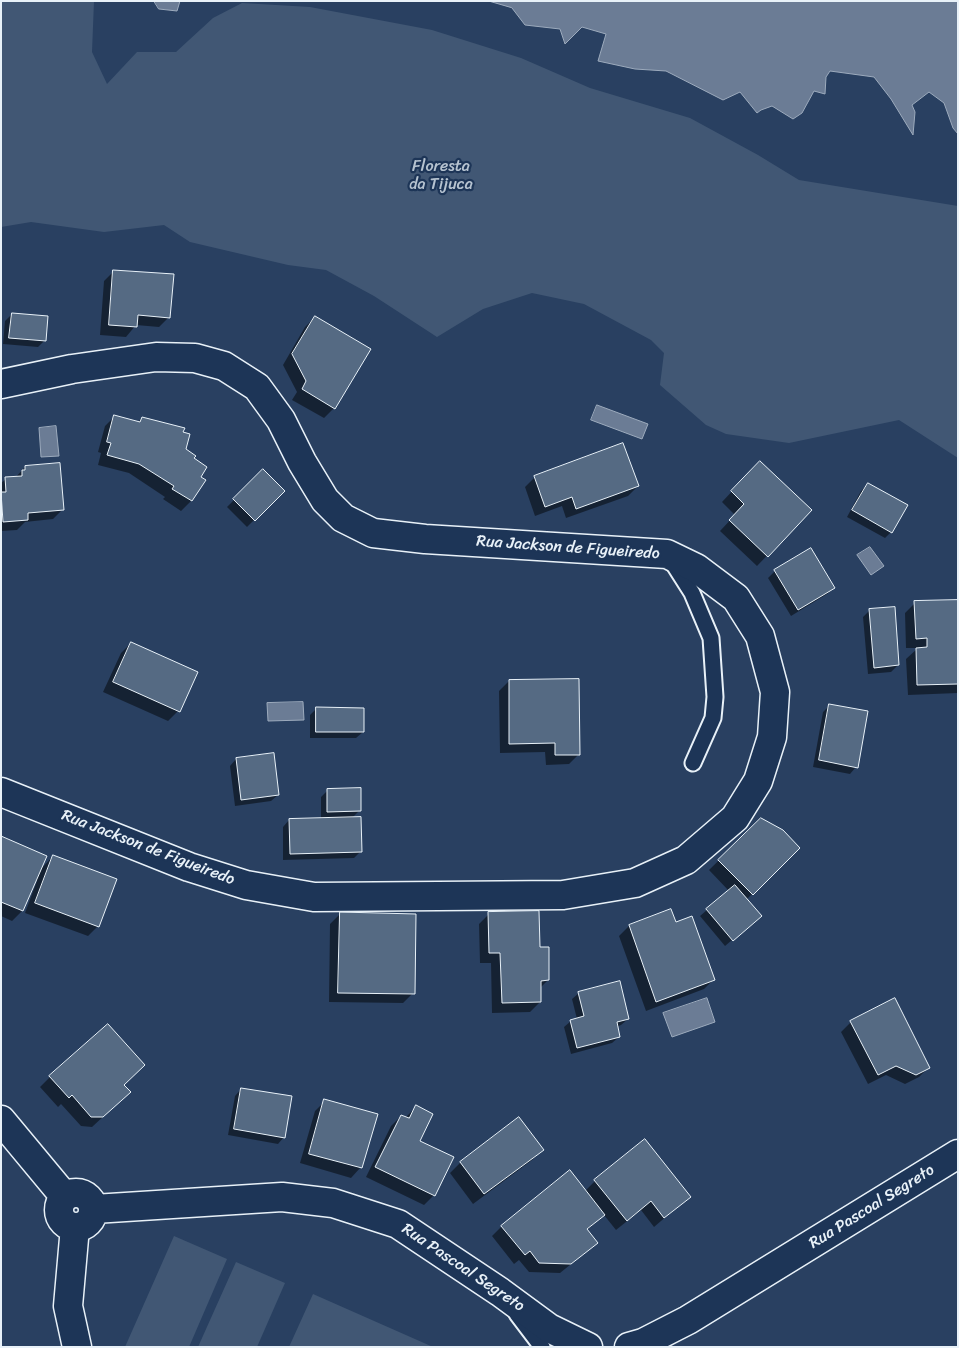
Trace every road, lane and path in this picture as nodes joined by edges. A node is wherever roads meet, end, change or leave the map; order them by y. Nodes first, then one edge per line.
1 (1, 384) edge
2 (667, 554) junction
3 (693, 763) dead end
4 (1, 792) edge
5 (1, 1120) edge
6 (958, 1154) edge
7 (85, 1218) junction
8 (500, 1292) junction
9 (76, 1347) edge
10 (542, 1347) edge
11 (588, 1347) edge
12 (629, 1347) edge

1 - 2 street, Rua Jackson de Figueiredo
2 - 3 lane
2 - 4 street, Rua Jackson de Figueiredo
5 - 7 street
6 - 12 street, Rua Pascoal Segreto
7 - 8 street, Rua Pascoal Segreto
7 - 9 street
8 - 10 lane
8 - 11 street, Rua Pascoal Segreto

